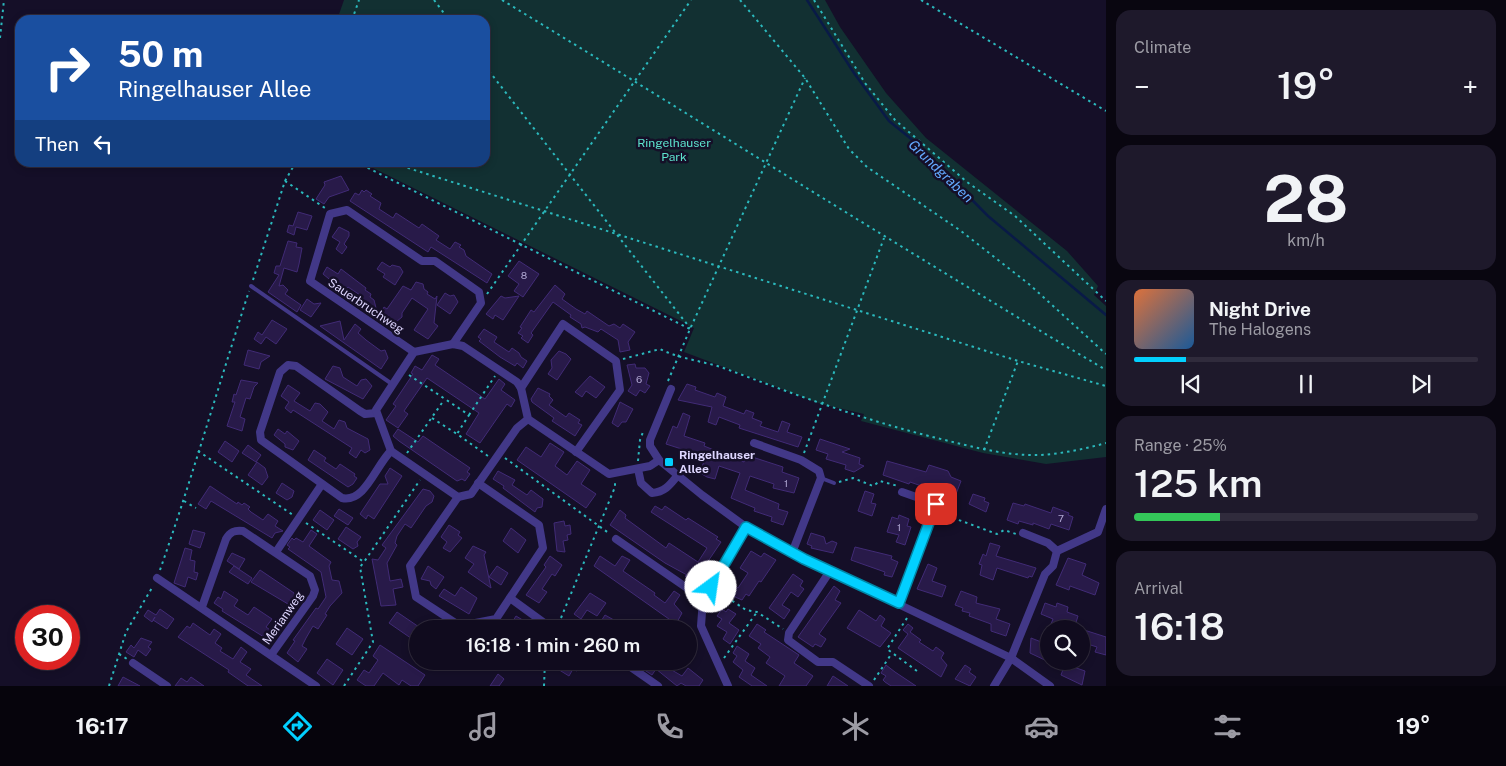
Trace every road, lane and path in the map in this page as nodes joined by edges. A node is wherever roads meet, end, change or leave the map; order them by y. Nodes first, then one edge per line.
1 (4, 0) edge
2 (359, 0) edge
3 (434, 0) edge
4 (502, 0) edge
5 (691, 0) edge
6 (740, 0) edge
7 (814, 0) edge
8 (921, 0) edge
9 (354, 15) edge
10 (445, 15) edge
11 (0, 38) edge
12 (490, 72) edge
13 (805, 78) junction
14 (635, 81) junction
15 (1106, 111) edge
16 (768, 162) junction
17 (294, 167) edge
18 (366, 167) edge
19 (405, 167) edge
20 (569, 174) junction
21 (284, 180) junction
22 (544, 211) junction
23 (330, 214) junction
24 (615, 234) junction
25 (885, 237) junction
26 (521, 245) junction
27 (685, 256) junction
28 (683, 260) dead end
29 (719, 266) junction
30 (251, 286) junction
31 (1106, 301) edge
32 (481, 303) junction
33 (856, 310) junction
34 (690, 329) junction
35 (453, 344) junction
36 (414, 352) junction
37 (1106, 354) edge
38 (679, 358) junction
39 (616, 360) junction
40 (1018, 361) junction
41 (402, 370) junction
42 (498, 370) junction
43 (1106, 370) edge
44 (392, 384) junction
45 (1106, 386) edge
46 (521, 388) junction
47 (671, 388) joint
48 (445, 399) junction
49 (821, 404) junction
50 (376, 413) junction
51 (469, 415) junction
52 (432, 418) junction
53 (528, 419) junction
54 (457, 434) junction
55 (1106, 443) edge
56 (754, 444) dead end
57 (984, 450) junction
58 (198, 451) junction
59 (391, 451) junction
60 (576, 452) junction
61 (496, 457) junction
62 (403, 460) junction
63 (659, 460) junction
64 (801, 460) junction
65 (638, 469) junction
66 (424, 474) junction
67 (614, 474) junction
68 (678, 475) junction
69 (821, 478) junction
70 (478, 483) junction
71 (834, 483) joint
72 (322, 484) junction
73 (902, 492) joint
74 (458, 497) junction
75 (184, 501) junction
76 (936, 504) junction
77 (196, 508) dead end
78 (1106, 509) edge
79 (298, 518) junction
80 (599, 524) junction
81 (746, 527) junction
82 (1023, 533) joint
83 (616, 539) joint
84 (1057, 551) junction
85 (276, 552) junction
86 (792, 553) junction
87 (364, 562) junction
88 (830, 571) junction
89 (157, 578) junction
90 (711, 587) junction
91 (510, 598) junction
92 (704, 599) junction
93 (899, 603) junction
94 (202, 607) junction
95 (913, 609) junction
96 (757, 612) junction
97 (540, 620) edge
98 (560, 620) edge
99 (789, 633) junction
100 (892, 653) junction
101 (271, 655) junction
102 (1011, 658) junction
103 (717, 661) junction
104 (133, 663) dead end
105 (545, 670) edge
106 (635, 670) edge
107 (917, 671) dead end
108 (109, 686) edge
109 (167, 686) edge
110 (316, 686) edge
111 (344, 686) edge
112 (544, 686) edge
113 (658, 686) edge
114 (728, 686) edge
115 (869, 686) edge
116 (873, 686) edge
117 (994, 686) edge
118 (1050, 686) edge

1 - 11 path
2 - 9 path
3 - 10 path
4 - 14 path
5 - 14 path
6 - 13 path
7 - 31 path
8 - 15 path
12 - 20 path
13 - 16 path
13 - 37 path
14 - 16 path
14 - 20 path
16 - 25 path
16 - 29 path
17 - 21 path
18 - 26 path
19 - 22 path
20 - 22 path
20 - 24 path
21 - 23 path
21 - 30 path
22 - 24 path
22 - 26 path
23 - 32 street
23 - 36 street, Sauerbruchweg
24 - 27 path
24 - 34 path
25 - 33 path
25 - 43 path
26 - 32 path
26 - 34 path
27 - 28 path
27 - 29 path
29 - 33 path
29 - 34 path
30 - 44 lane
30 - 58 path
32 - 35 street
33 - 40 path
33 - 49 path
34 - 38 path
35 - 36 street
35 - 42 street
36 - 41 street
38 - 39 path
38 - 47 path
38 - 49 path
39 - 46 street
39 - 60 street
40 - 45 path
40 - 57 path
41 - 44 street
41 - 48 path
42 - 46 street
42 - 51 path
44 - 50 street
46 - 53 street
47 - 63 street
48 - 51 path
48 - 52 path
49 - 57 path
49 - 64 path
50 - 59 street
50 - 72 street
51 - 54 path
52 - 54 path
52 - 62 path
53 - 60 street
53 - 61 street
54 - 61 path
55 - 57 path
56 - 64 street
58 - 75 path
58 - 79 path
59 - 62 street
59 - 72 street
60 - 67 street
61 - 70 street
61 - 80 path
62 - 66 street
63 - 65 street
63 - 68 street
64 - 69 street
65 - 67 street
65 - 68 street
66 - 74 street
66 - 87 path
67 - 80 path
68 - 81 street
69 - 71 lane
69 - 86 street
70 - 74 street
70 - 91 street
71 - 73 path
72 - 79 street
73 - 76 street
74 - 91 street
75 - 77 path
75 - 89 path
76 - 82 path
76 - 93 street
78 - 84 street
79 - 85 street
79 - 87 path
80 - 83 path
80 - 98 path
81 - 86 street
81 - 90 street
82 - 84 street
83 - 92 street
84 - 102 street
85 - 94 street, Merianweg
85 - 101 street, Merianweg
86 - 88 street
87 - 111 path
88 - 93 street
88 - 99 street
89 - 94 street, Merianweg
89 - 108 path
90 - 92 street
90 - 96 path
91 - 97 street
92 - 103 street
93 - 95 street
94 - 101 street, Merianweg
95 - 100 path
95 - 102 street
96 - 99 path
96 - 103 path
99 - 115 street
100 - 107 path
100 - 116 path
101 - 110 street, Merianweg
102 - 117 street
102 - 118 street
103 - 114 street
104 - 109 street
105 - 112 path
106 - 113 street

